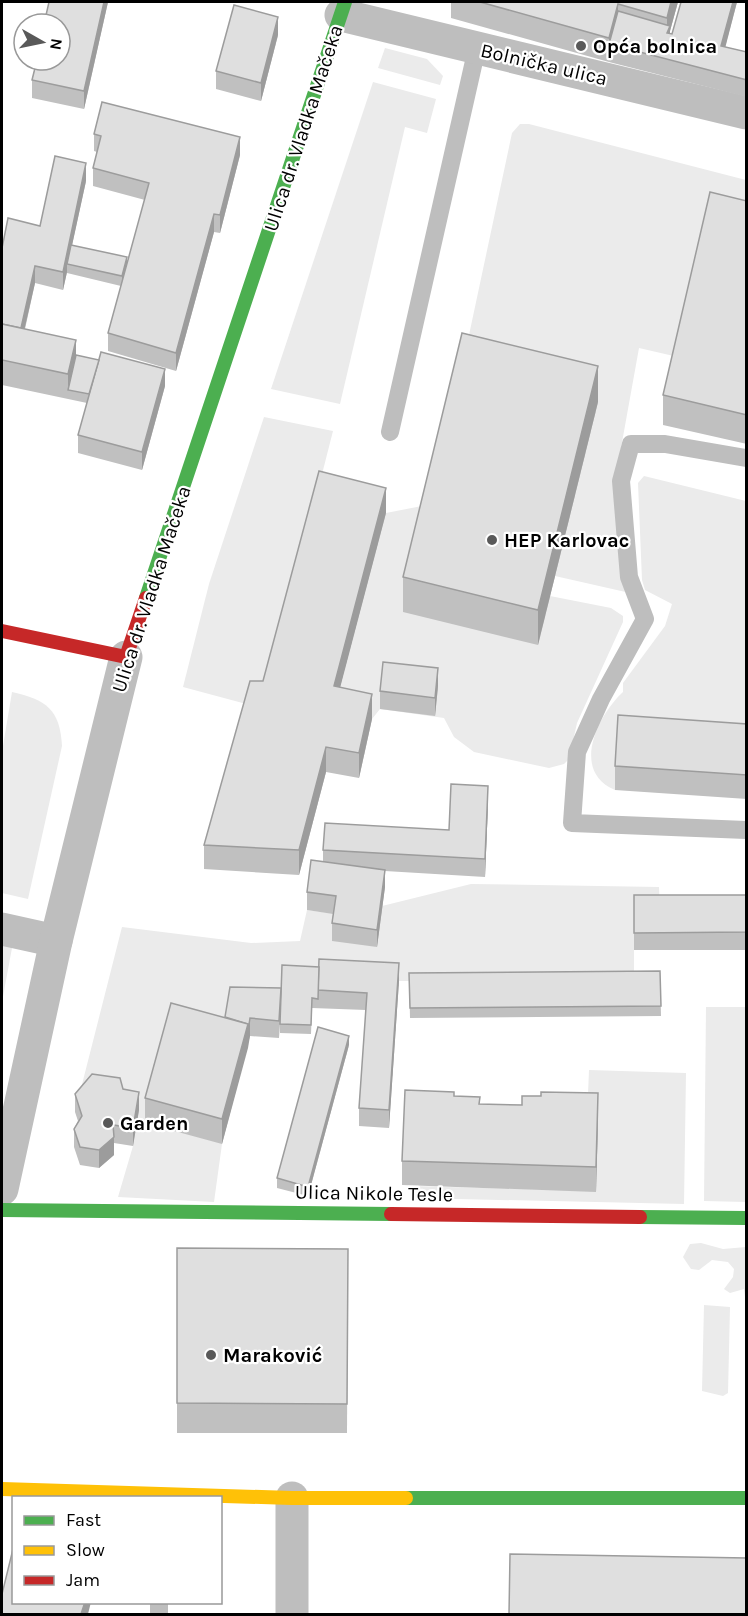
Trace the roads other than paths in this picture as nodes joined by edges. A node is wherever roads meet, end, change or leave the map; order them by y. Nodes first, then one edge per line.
1 (343, 8) edge
2 (477, 48) junction
3 (747, 113) edge
4 (390, 432) dead end
5 (747, 458) edge
6 (2, 631) edge
7 (126, 657) junction
8 (747, 830) edge
9 (2, 929) edge
10 (56, 941) junction
11 (2, 1189) edge
12 (2, 1210) edge
13 (747, 1218) edge
14 (2, 1489) edge
15 (101, 1495) edge
16 (163, 1496) edge
17 (222, 1497) edge
18 (292, 1498) junction
19 (747, 1498) edge
20 (292, 1614) edge

1 - 2 street, Bolnička ulica
1 - 7 street, Ulica dr. Vladka Mačeka
2 - 3 street, Bolnička ulica
2 - 4 lane
5 - 8 lane
6 - 7 street
7 - 10 street, Ulica dr. Vladka Mačeka
9 - 10 street
10 - 11 street, Ulica dr. Vladka Mačeka
12 - 13 street, Ulica Nikole Tesle
14 - 15 street
15 - 16 street
17 - 18 street
18 - 19 street
18 - 20 street

